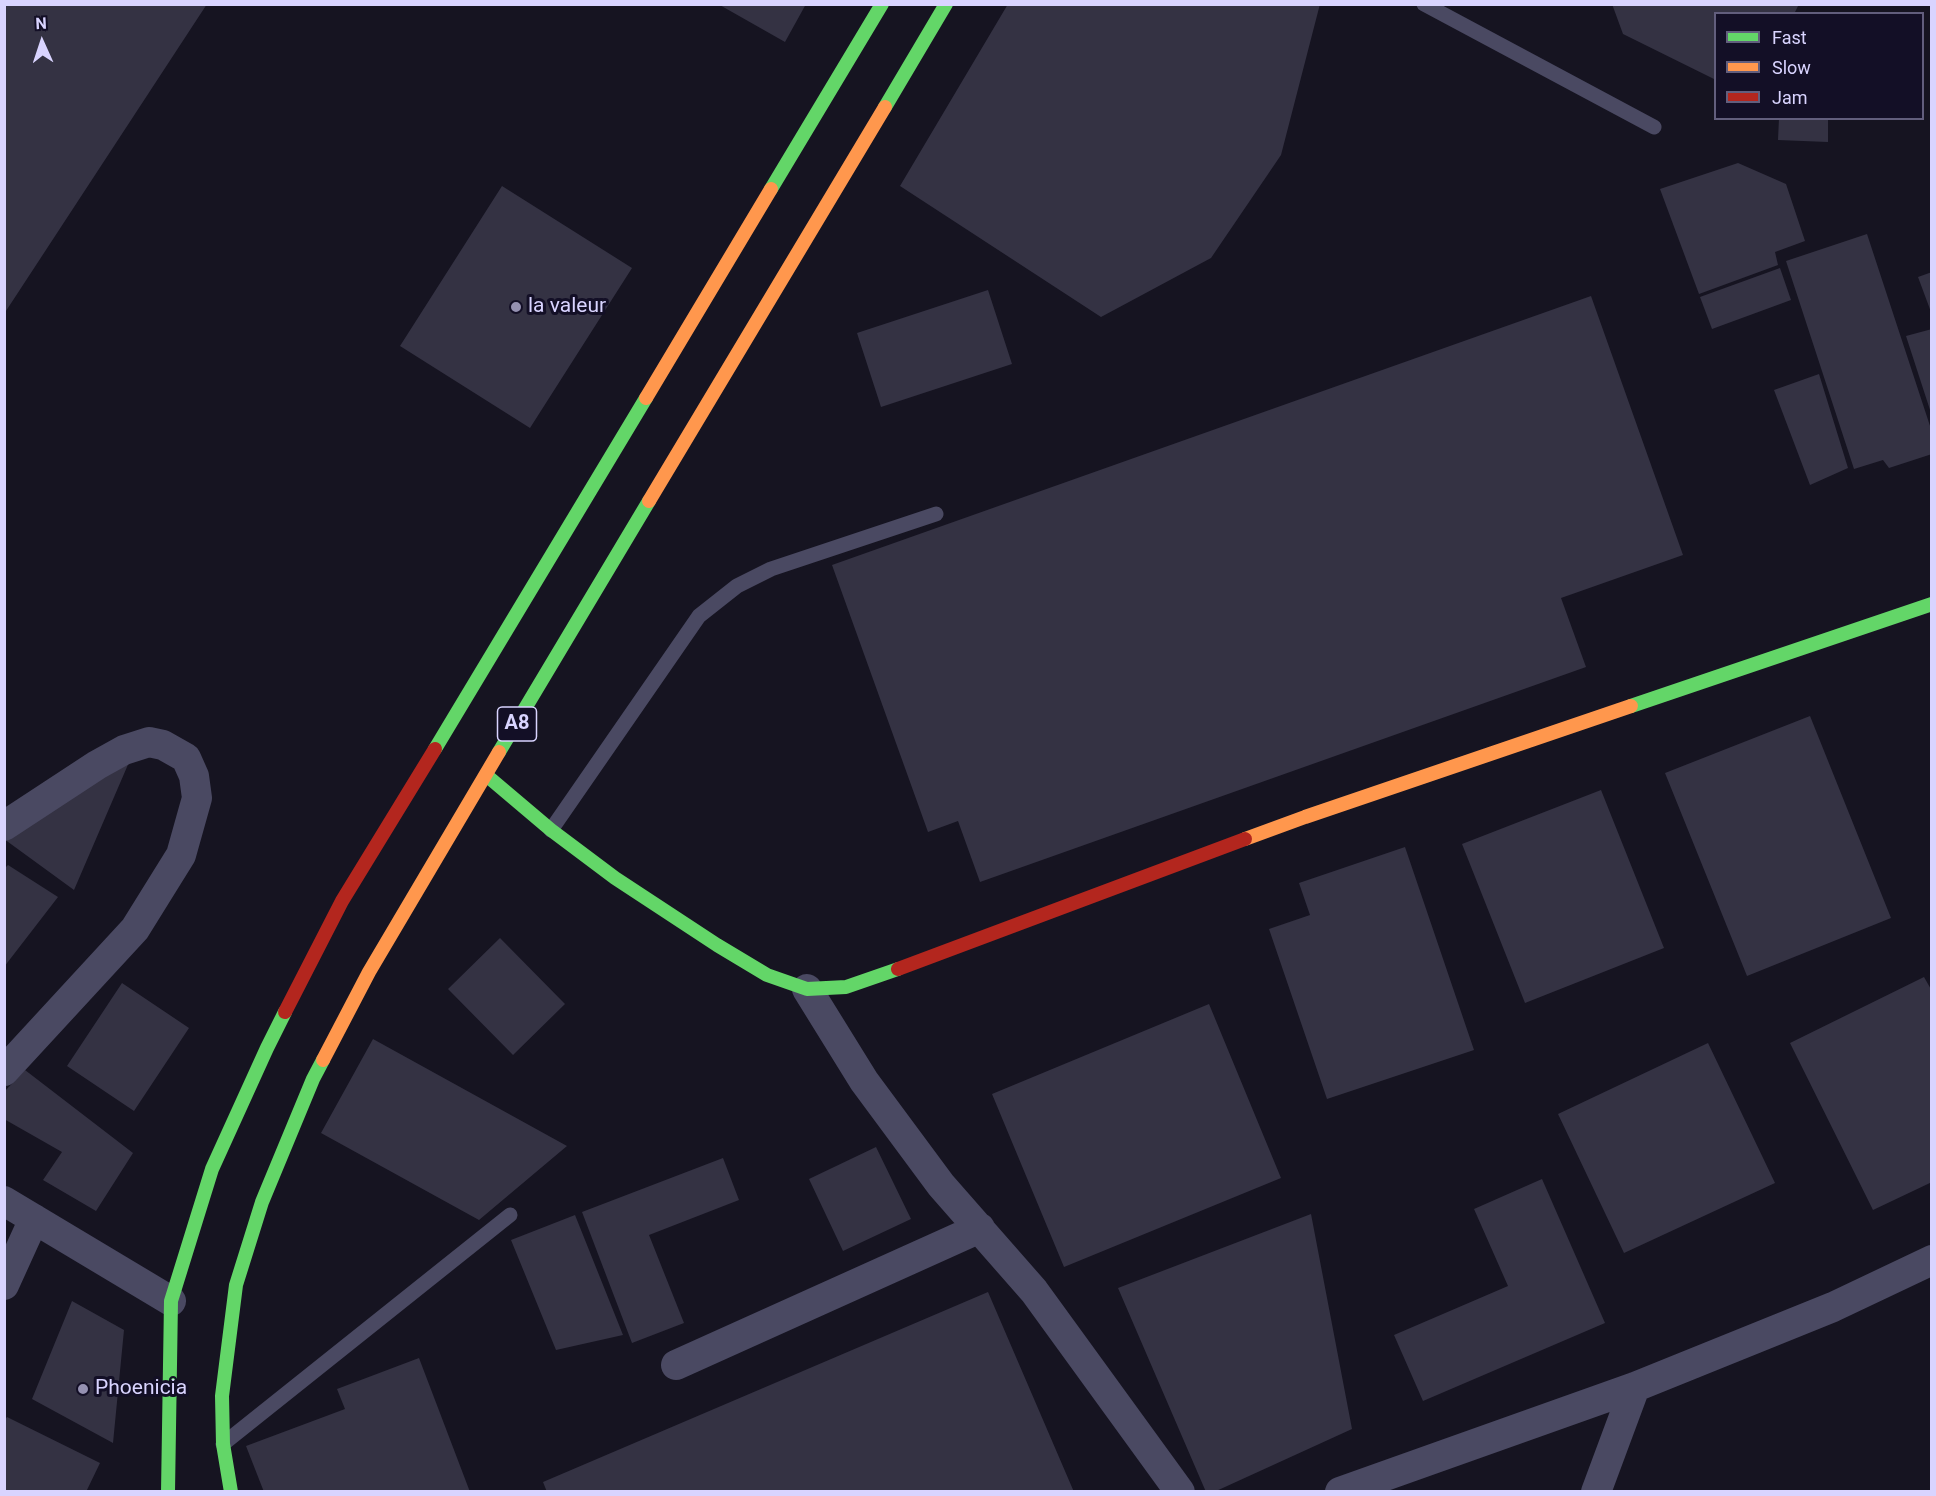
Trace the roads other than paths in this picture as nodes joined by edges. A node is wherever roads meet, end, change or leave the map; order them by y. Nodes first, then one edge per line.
1 (882, 4) edge
2 (946, 4) edge
3 (1424, 4) edge
4 (1654, 127) dead end
5 (936, 514) dead end
6 (1932, 604) edge
7 (486, 775) junction
8 (4, 826) edge
9 (551, 830) junction
10 (807, 989) junction
11 (4, 1071) edge
12 (4, 1201) edge
13 (510, 1215) dead end
14 (34, 1219) junction
15 (980, 1228) junction
16 (1932, 1260) edge
17 (4, 1285) edge
18 (171, 1301) junction
19 (676, 1365) dead end
20 (1635, 1387) junction
21 (223, 1444) junction
22 (168, 1491) edge
23 (231, 1491) edge
24 (1180, 1491) edge
25 (1340, 1491) edge
26 (1596, 1491) edge

1 - 18 main road, A8
2 - 7 main road, A8
3 - 4 lane
5 - 9 lane
6 - 10 main road
7 - 9 main road
7 - 21 main road, A8
8 - 11 street
9 - 10 main road
10 - 15 street
12 - 14 street
13 - 21 lane
14 - 17 street
14 - 18 street
15 - 19 street
15 - 24 street
16 - 20 street
18 - 22 main road, A8
20 - 25 street
20 - 26 street
21 - 23 main road, A8

